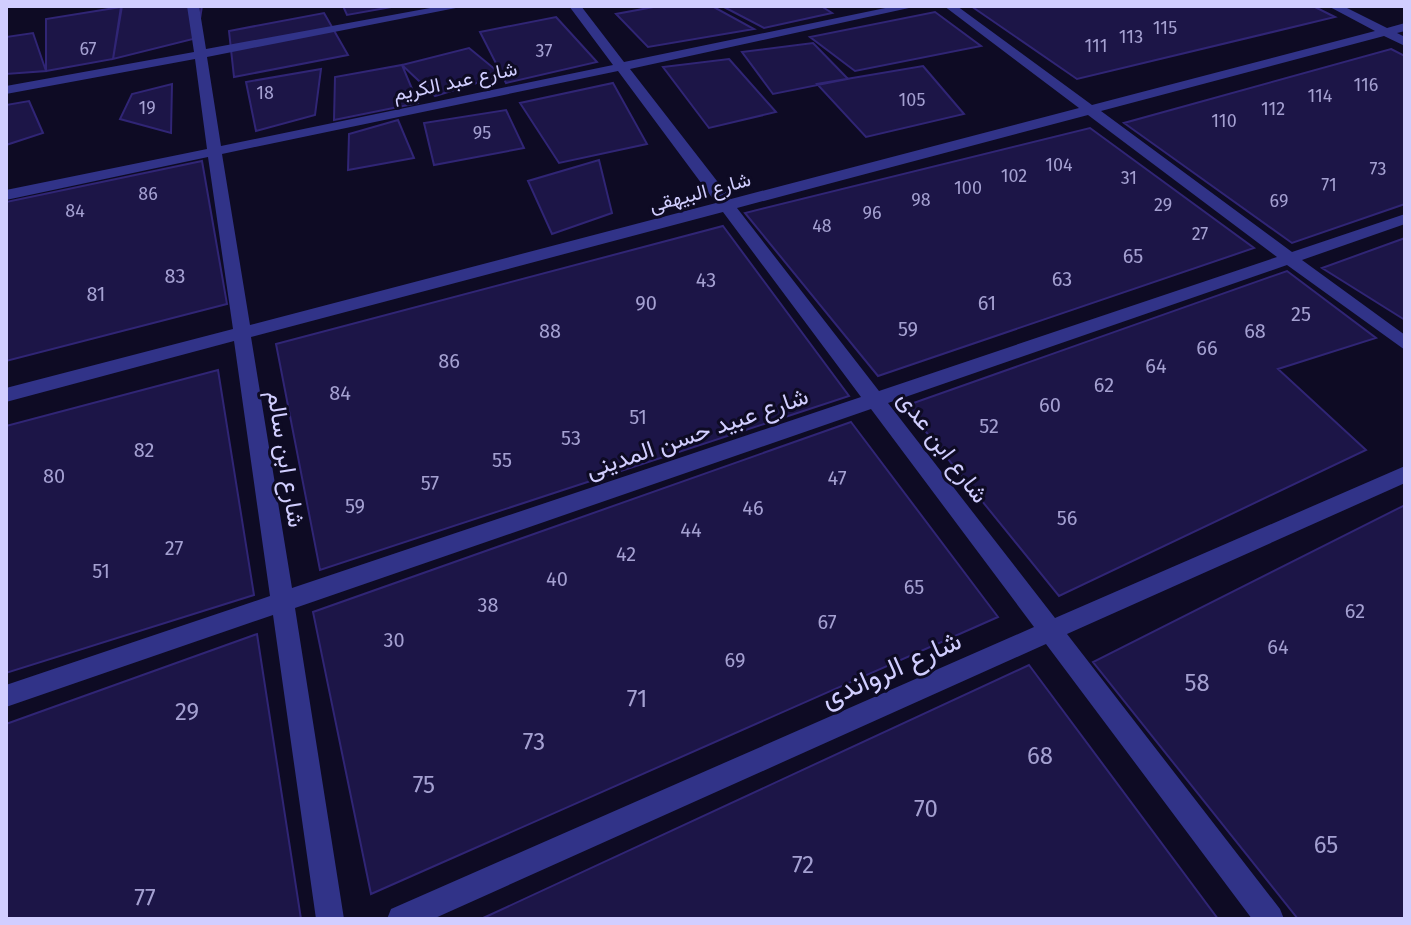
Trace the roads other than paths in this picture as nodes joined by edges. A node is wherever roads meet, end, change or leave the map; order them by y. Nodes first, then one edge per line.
1 (193, 6) edge
2 (460, 6) edge
3 (575, 6) edge
4 (912, 6) edge
5 (950, 6) edge
6 (1334, 6) edge
7 (1405, 27) edge
8 (1386, 32) junction
9 (1405, 42) edge
10 (200, 54) junction
11 (621, 66) junction
12 (6, 90) edge
13 (1090, 110) junction
14 (214, 151) junction
15 (6, 195) edge
16 (727, 205) junction
17 (1405, 219) edge
18 (1289, 258) junction
19 (242, 333) junction
20 (1405, 344) edge
21 (6, 395) edge
22 (875, 400) junction
23 (1405, 474) edge
24 (282, 602) junction
25 (1051, 631) junction
26 (6, 696) edge
27 (330, 919) edge
28 (401, 919) edge
29 (1270, 919) edge

1 - 10 street, شارع ابن سالم
2 - 10 street
3 - 11 street, شارع ابن عدى
4 - 11 street, شارع عبد الكريم
5 - 13 street
6 - 8 street
7 - 8 street, شارع البيهقى
8 - 9 street
8 - 13 street, شارع البيهقى
10 - 12 street
10 - 14 street, شارع ابن سالم
11 - 14 street, شارع عبد الكريم
11 - 16 street, شارع ابن عدى
13 - 16 street, شارع البيهقى
13 - 18 street
14 - 15 street, شارع عبد الكريم
14 - 19 street, شارع ابن سالم
16 - 19 street, شارع البيهقى
16 - 22 street, شارع ابن عدى
17 - 18 street, شارع عبيد حسن المدينى
18 - 20 street
18 - 22 street, شارع عبيد حسن المدينى
19 - 21 street, شارع البيهقى
19 - 24 street, شارع ابن سالم
22 - 24 street, شارع عبيد حسن المدينى
22 - 25 street, شارع ابن عدى
23 - 25 street, شارع الرواندى
24 - 26 street, شارع عبيد حسن المدينى
24 - 27 street, شارع ابن سالم
25 - 28 street, شارع الرواندى
25 - 29 street, شارع ابن عدى

